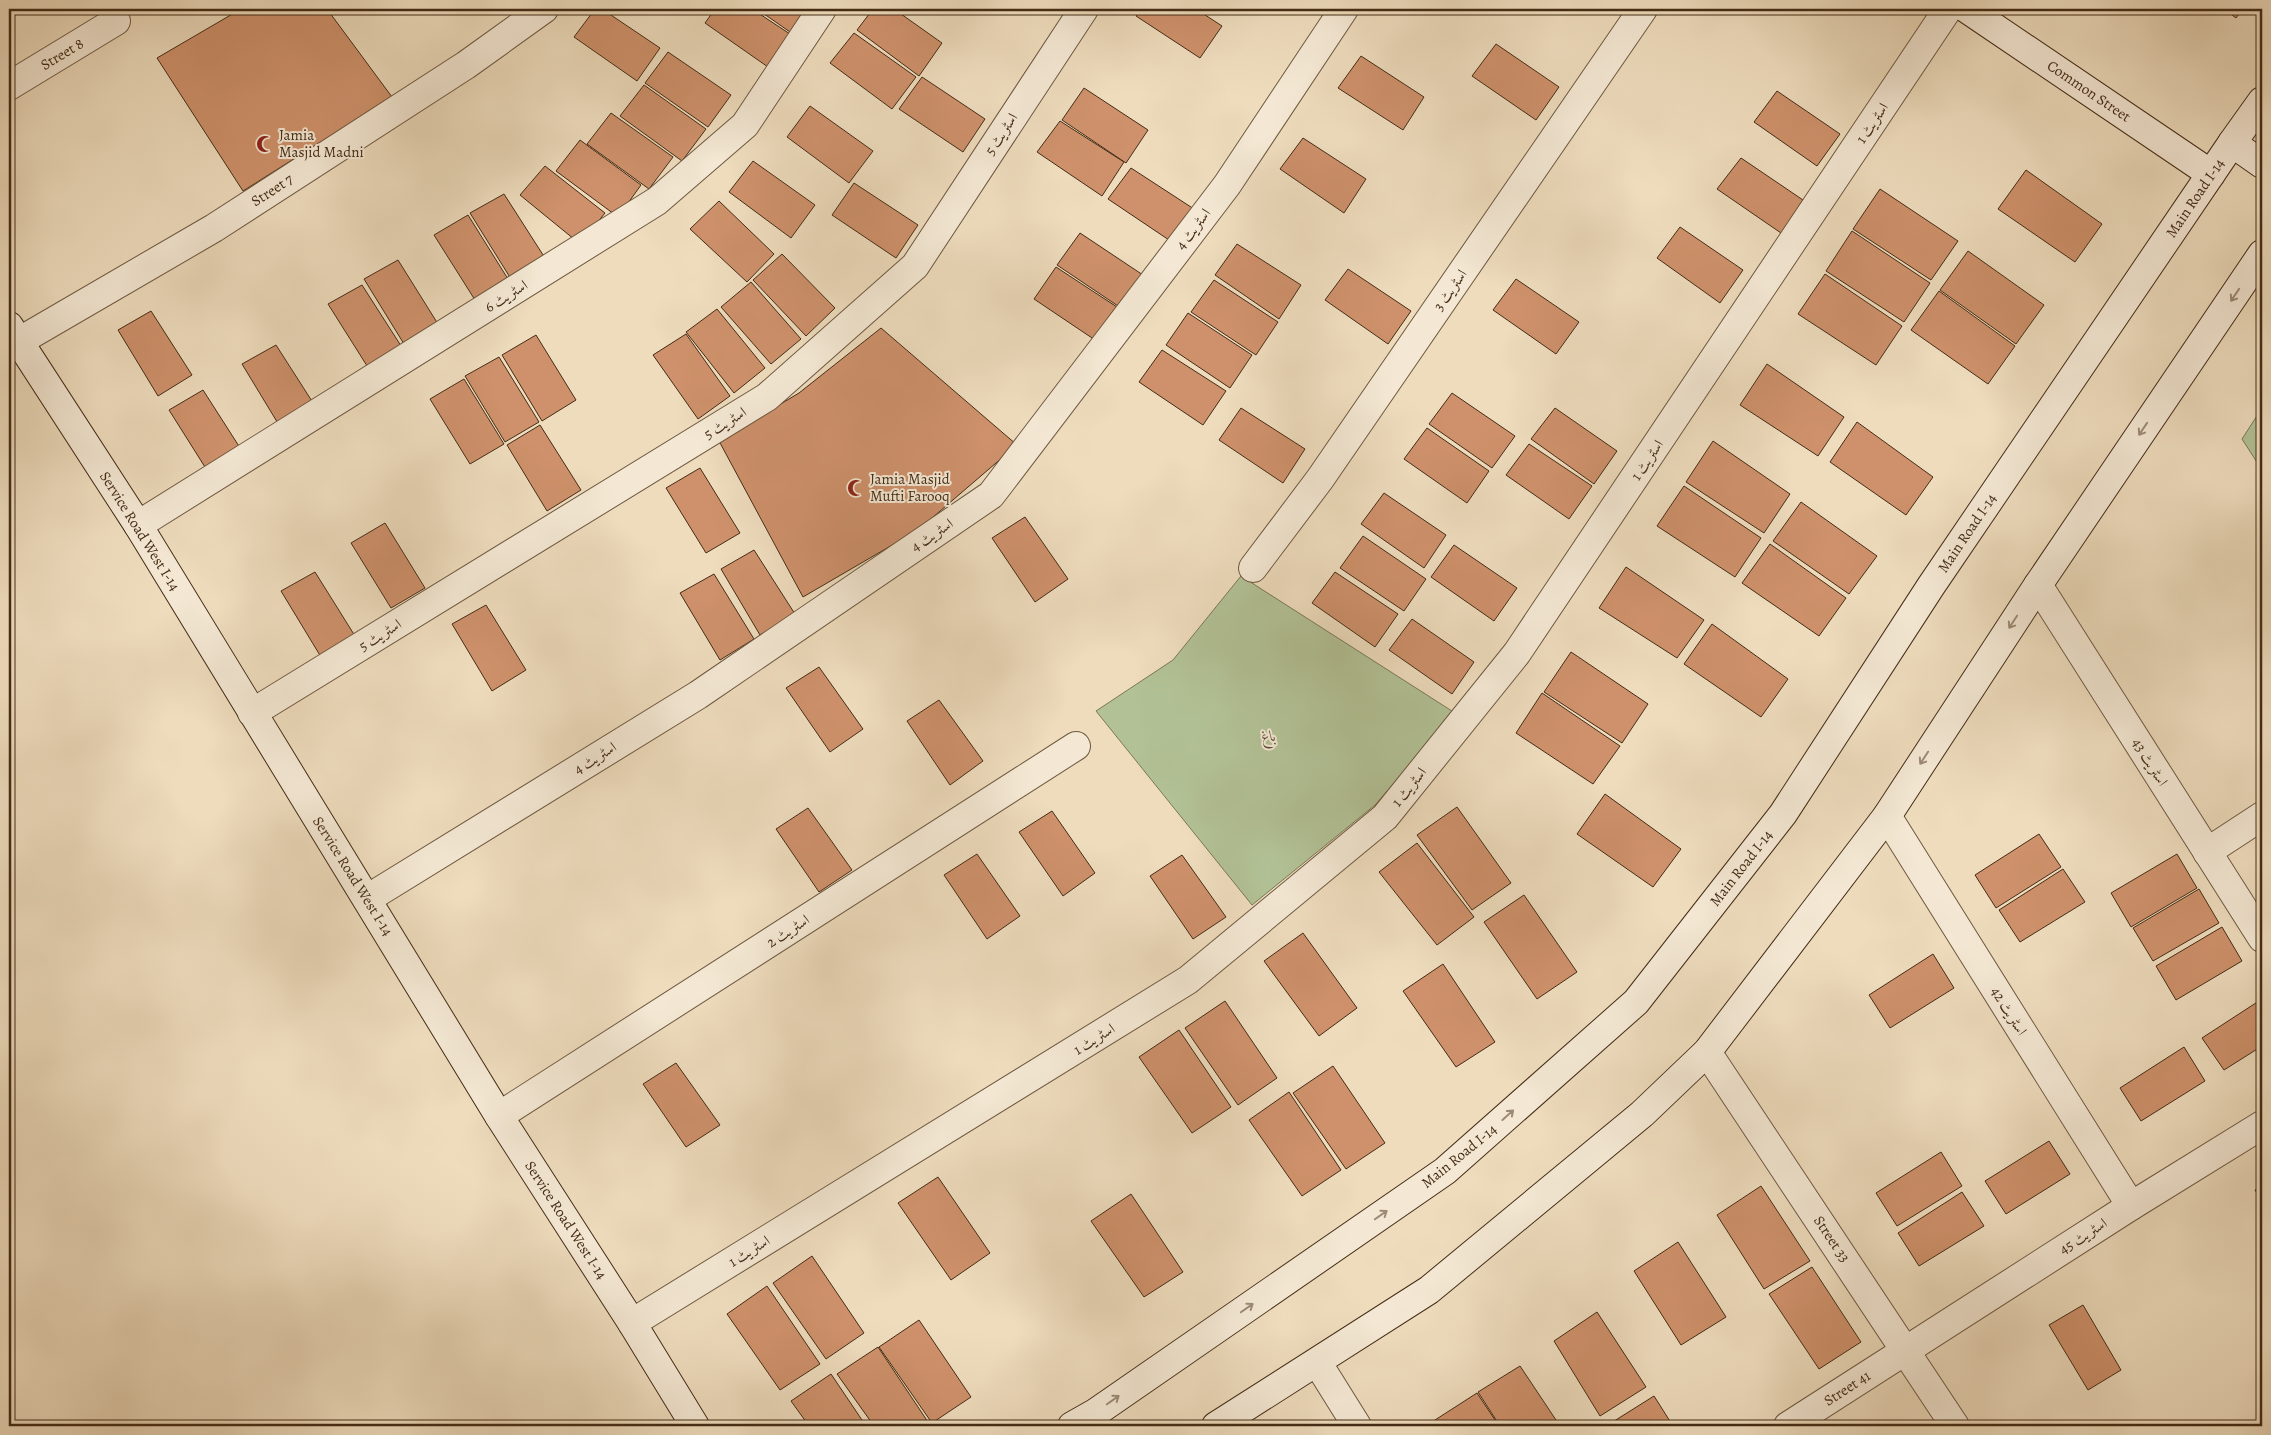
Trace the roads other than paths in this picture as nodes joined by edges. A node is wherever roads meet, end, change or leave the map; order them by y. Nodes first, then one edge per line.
1 (544, 9) edge
2 (822, 9) edge
3 (1084, 9) edge
4 (1344, 9) edge
5 (1643, 9) edge
6 (1948, 9) edge
7 (1967, 9) edge
8 (116, 21) dead end
9 (9, 86) edge
10 (2262, 102) edge
11 (2232, 143) junction
12 (2262, 164) edge
13 (2211, 174) junction
14 (2262, 254) edge
15 (13, 334) edge
16 (138, 525) junction
17 (1253, 568) dead end
18 (2038, 585) junction
19 (252, 713) junction
20 (1076, 746) dead end
21 (1887, 816) junction
22 (2262, 816) edge
23 (2207, 852) junction
24 (367, 898) junction
25 (2262, 938) edge
26 (1707, 1052) junction
27 (499, 1116) junction
28 (2262, 1125) edge
29 (2131, 1206) junction
30 (632, 1324) junction
31 (1906, 1350) junction
32 (1317, 1362) junction
33 (695, 1426) edge
34 (1072, 1426) edge
35 (1216, 1426) edge
36 (1357, 1426) edge
37 (1788, 1426) edge
38 (1955, 1426) edge

1 - 15 street, Street 7
2 - 16 street, اسٹریٹ 6
3 - 19 street, اسٹریٹ 5
4 - 24 street, اسٹریٹ 4
5 - 17 street, اسٹریٹ 3
6 - 30 street, اسٹریٹ 1
7 - 13 street, Common Street
8 - 9 street, Street 8
10 - 11 street, Main Road I-14
11 - 12 street, Main Road I-14
11 - 13 street, Main Road I-14
34 -> 13 street, Main Road I-14
14 -> 18 street
15 - 16 street, Service Road West I-14
16 - 19 street, Service Road West I-14
18 -> 21 street
18 - 23 street, اسٹریٹ 43
19 - 24 street, Service Road West I-14
20 - 27 street, اسٹریٹ 2
21 - 26 street
21 - 29 street, اسٹریٹ 42
22 - 23 street
23 - 25 street, اسٹریٹ 43
24 - 27 street, Service Road West I-14
26 - 31 street, Street 33
26 - 32 street
27 - 30 street, Service Road West I-14
28 - 29 street, اسٹریٹ 45
29 - 31 street, اسٹریٹ 45
30 - 33 street, Service Road West I-14
31 - 37 street, Street 41
31 - 38 street, Street 33
32 - 35 street
32 - 36 street

